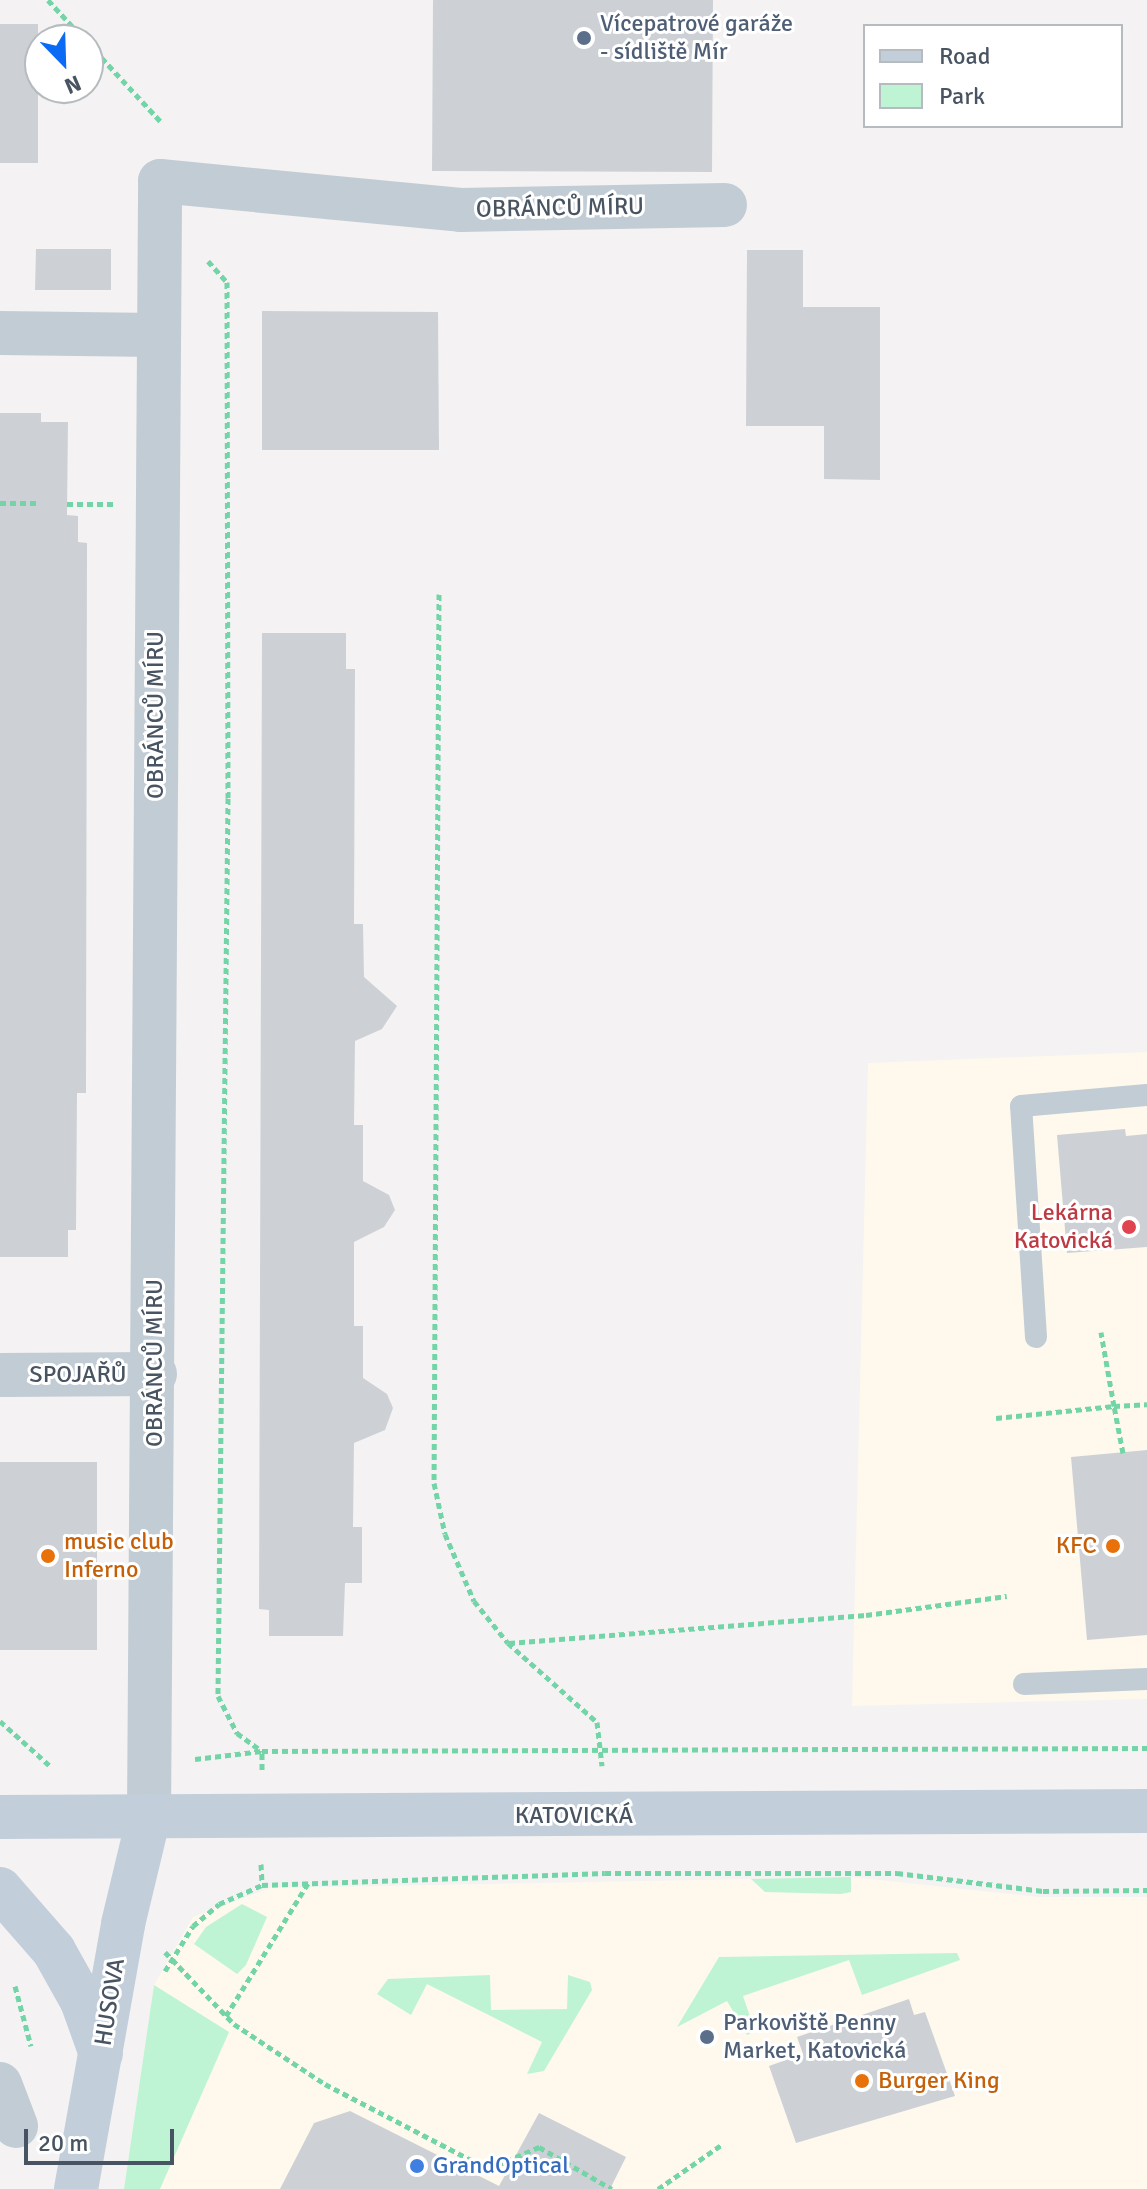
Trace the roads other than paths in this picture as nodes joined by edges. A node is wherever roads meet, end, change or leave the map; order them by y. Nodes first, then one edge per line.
1 (725, 205) dead end
2 (0, 333) edge
3 (156, 335) junction
4 (1147, 1095) edge
5 (1036, 1337) dead end
6 (155, 1374) junction
7 (0, 1375) edge
8 (1147, 1679) edge
9 (1024, 1684) dead end
10 (1147, 1811) edge
11 (149, 1816) junction
12 (0, 1817) edge
13 (0, 1889) edge
14 (101, 2057) junction
15 (0, 2084) edge
16 (16, 2126) dead end
17 (76, 2189) edge

1 - 3 street, OBRÁNCŮ MÍRU
2 - 3 street
3 - 6 street, OBRÁNCŮ MÍRU
4 - 5 lane
6 - 7 street, SPOJAŘŮ
6 - 11 street, OBRÁNCŮ MÍRU
8 - 9 lane
10 - 11 main road, KATOVICKÁ
11 - 12 main road, KATOVICKÁ
11 - 14 main road, HUSOVA
13 - 14 main road
14 - 17 main road, HUSOVA
15 - 16 street

